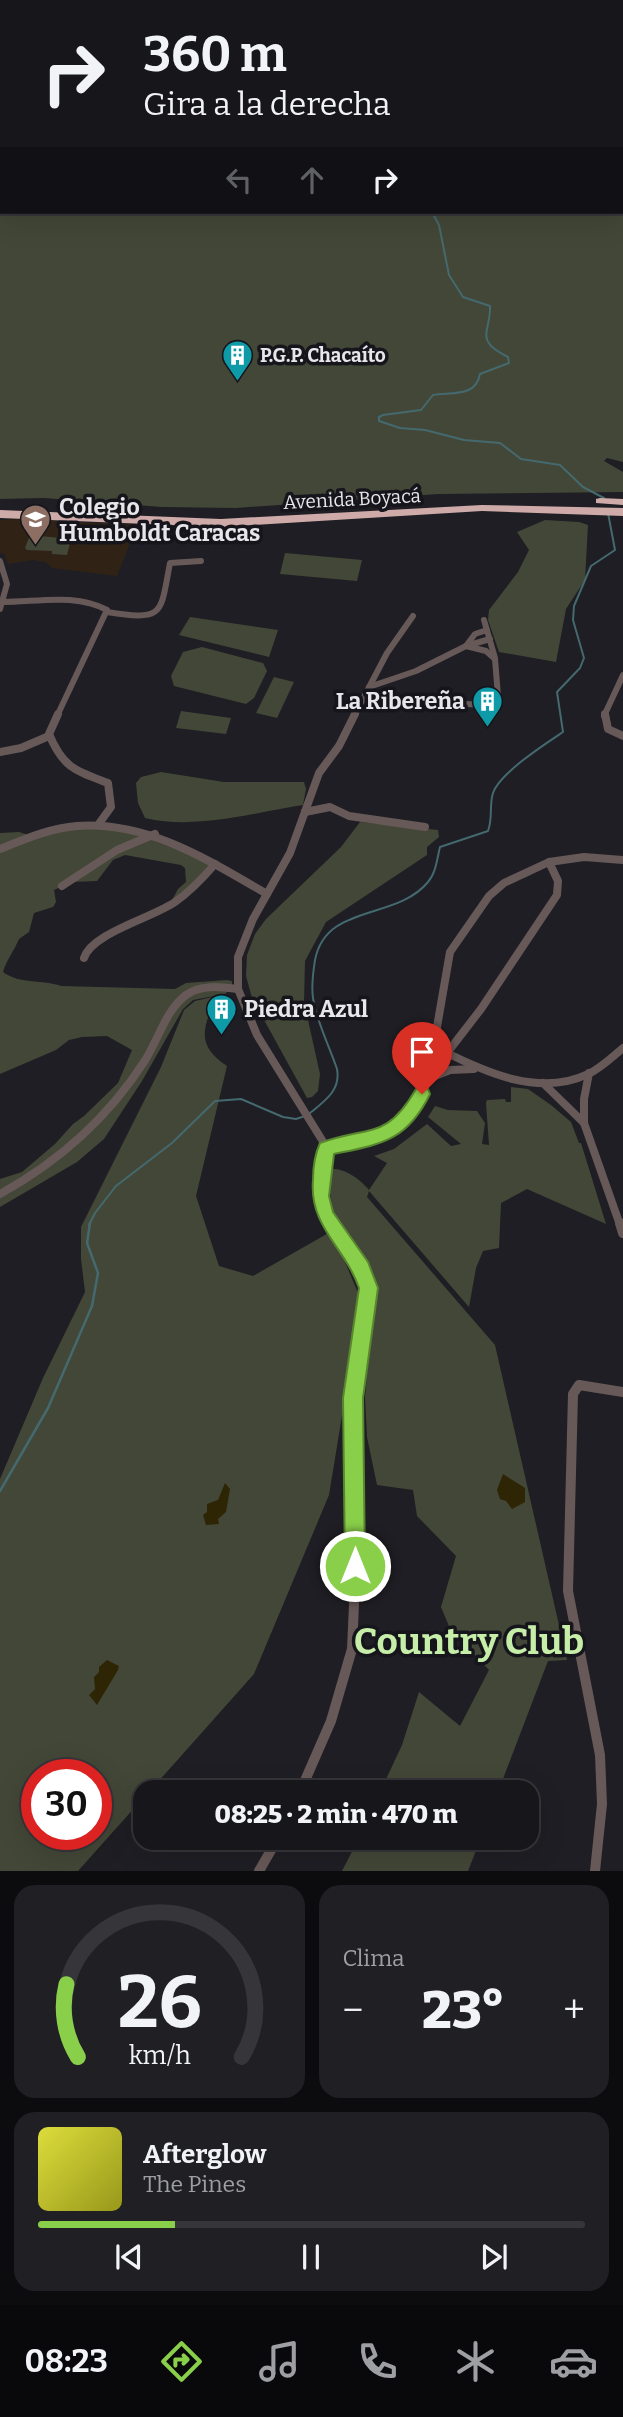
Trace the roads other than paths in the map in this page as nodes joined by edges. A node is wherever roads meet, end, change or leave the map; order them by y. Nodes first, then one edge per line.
1 (590, 508) junction
2 (621, 510) edge
3 (0, 512) edge
4 (201, 561) dead end
5 (0, 562) edge
6 (1, 605) edge
7 (107, 612) junction
8 (413, 616) dead end
9 (484, 620) dead end
10 (487, 630) junction
11 (490, 639) junction
12 (466, 646) junction
13 (495, 659) junction
14 (623, 675) edge
15 (369, 687) junction
16 (362, 700) junction
17 (49, 736) junction
18 (623, 736) edge
19 (0, 752) edge
20 (310, 797) junction
21 (330, 807) junction
22 (305, 812) junction
23 (98, 825) junction
24 (425, 827) dead end
25 (155, 834) junction
26 (0, 849) edge
27 (623, 860) edge
28 (549, 862) junction
29 (215, 864) junction
30 (62, 886) dead end
31 (267, 894) junction
32 (85, 958) dead end
33 (238, 989) junction
34 (623, 1048) edge
35 (444, 1052) junction
36 (480, 1069) junction
37 (589, 1073) junction
38 (430, 1078) junction
39 (543, 1083) junction
40 (584, 1123) junction
41 (327, 1148) junction
42 (0, 1194) edge
43 (623, 1233) edge
44 (623, 1392) edge
45 (305, 1780) edge
46 (271, 1850) edge
47 (259, 1871) edge
48 (595, 1871) edge

1 - 2 highway
1 - 2 highway
1 - 3 highway, Avenida Boyacá
1 - 3 highway, Avenida Boyacá
4 - 7 street
5 - 6 street
6 - 7 street
7 - 17 street
8 - 15 street
9 - 10 street
10 - 11 street
10 - 12 street
11 - 12 street
11 - 13 street
12 - 13 street
12 - 15 street
13 - 16 street
14 - 18 street
15 - 16 street
16 - 20 street
17 - 19 street
17 - 23 street
20 - 21 street
20 - 22 street
21 - 22 street
21 - 24 street
22 - 31 street
23 - 25 street
23 - 26 street
25 - 29 street
25 - 30 street
27 - 28 street
28 - 35 street
28 - 35 street
29 - 31 street
29 - 32 street
31 - 33 street
33 - 41 street
33 - 42 street
34 - 37 street
35 - 36 street
35 - 38 street
36 - 38 street
36 - 39 street
37 - 39 street
37 - 40 street
38 - 41 street
39 - 40 street
40 - 43 street
41 - 45 street
44 - 48 street
46 - 47 street

